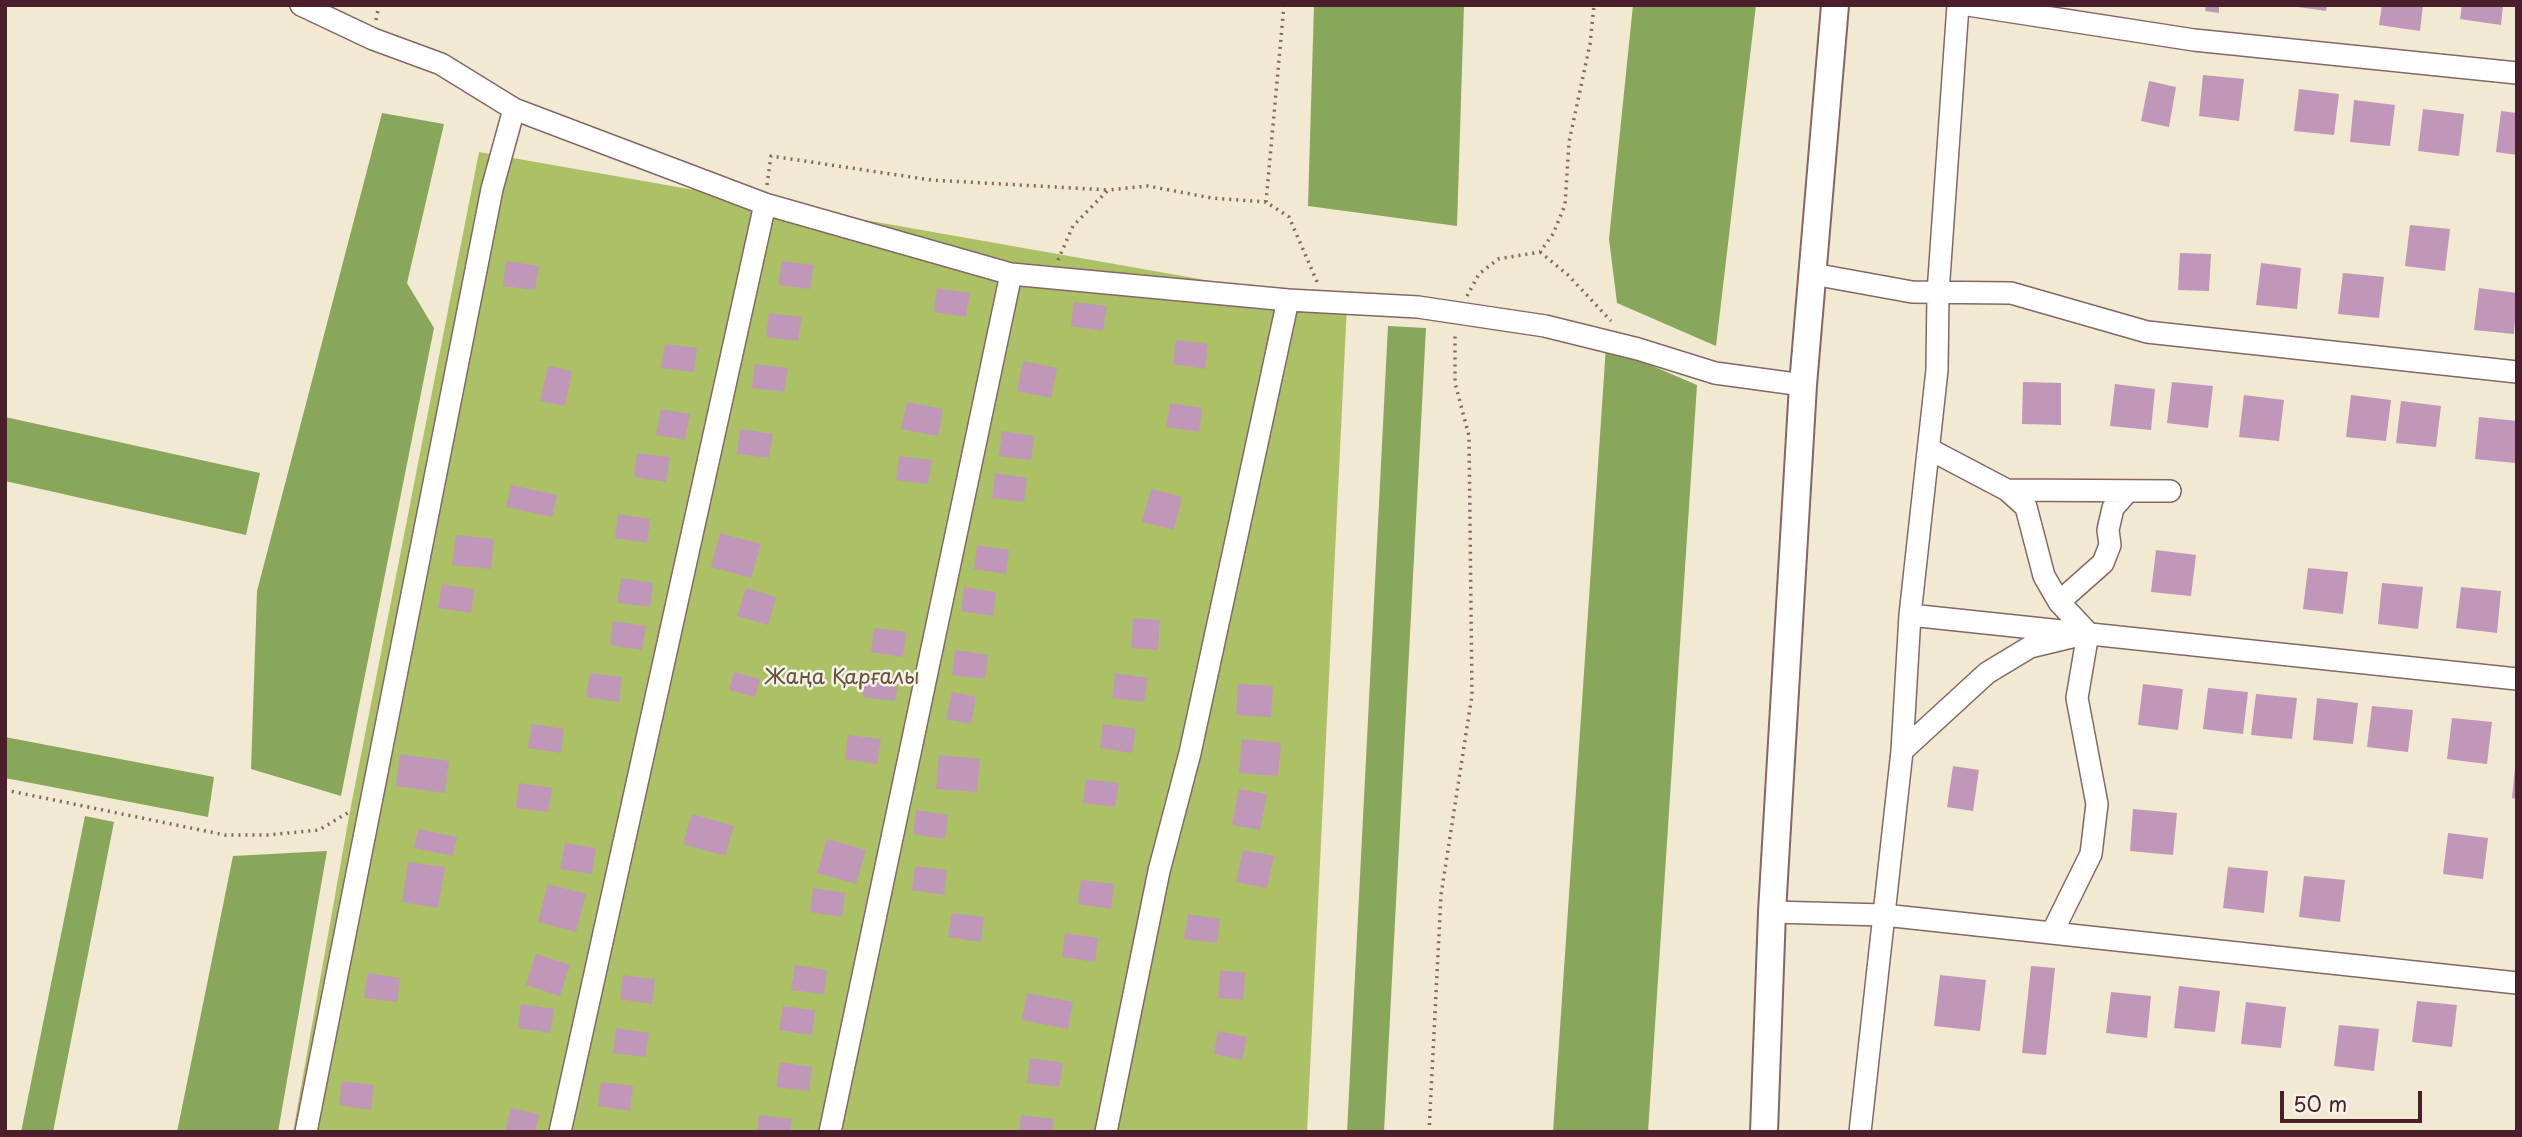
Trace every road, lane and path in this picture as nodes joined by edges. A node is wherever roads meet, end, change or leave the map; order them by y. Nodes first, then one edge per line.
1 (301, 5) edge
2 (1284, 5) edge
3 (1594, 5) edge
4 (1835, 5) edge
5 (1958, 5) edge
6 (1968, 5) edge
7 (2517, 74) edge
8 (514, 109) junction
9 (1108, 190) junction
10 (1266, 202) junction
11 (765, 204) junction
12 (1540, 252) junction
13 (1011, 274) junction
14 (1813, 274) junction
15 (1051, 275) junction
16 (1938, 293) junction
17 (1287, 300) junction
18 (1321, 301) junction
19 (1455, 315) junction
20 (1637, 349) junction
21 (2517, 372) edge
22 (1803, 385) junction
23 (1929, 449) junction
24 (2007, 490) junction
25 (2128, 491) junction
26 (2169, 491) dead end
27 (2059, 602) junction
28 (1910, 615) junction
29 (2088, 633) junction
30 (2517, 679) edge
31 (1902, 751) junction
32 (5, 790) edge
33 (372, 807) junction
34 (1772, 912) junction
35 (1884, 915) junction
36 (2052, 933) junction
37 (2517, 983) edge
38 (306, 1132) edge
39 (560, 1132) edge
40 (830, 1132) edge
41 (1106, 1132) edge
42 (1429, 1132) edge
43 (1764, 1132) edge
44 (1860, 1132) edge

1 - 8 street
2 - 10 path
3 - 12 path
4 - 14 main road
5 - 16 street
6 - 7 street
8 - 11 street
8 - 33 street
9 - 10 path
9 - 11 path
9 - 15 path
10 - 18 path
11 - 13 street
11 - 39 street
12 - 19 path
12 - 20 path
13 - 15 street
13 - 40 street
14 - 16 street
14 - 22 main road
15 - 17 street
16 - 21 street
16 - 23 street
17 - 18 street
17 - 41 street
18 - 19 street
19 - 20 street
19 - 42 path
20 - 22 street
22 - 34 main road
23 - 24 street
23 - 28 street
24 - 25 street
24 - 27 street
25 - 26 street
25 - 27 street
27 - 29 street
28 - 29 street
28 - 31 street
29 - 30 street
29 - 31 street
29 - 36 street
31 - 35 street
32 - 33 path
33 - 38 street
34 - 35 street
34 - 43 main road
35 - 36 street
35 - 44 street
36 - 37 street

